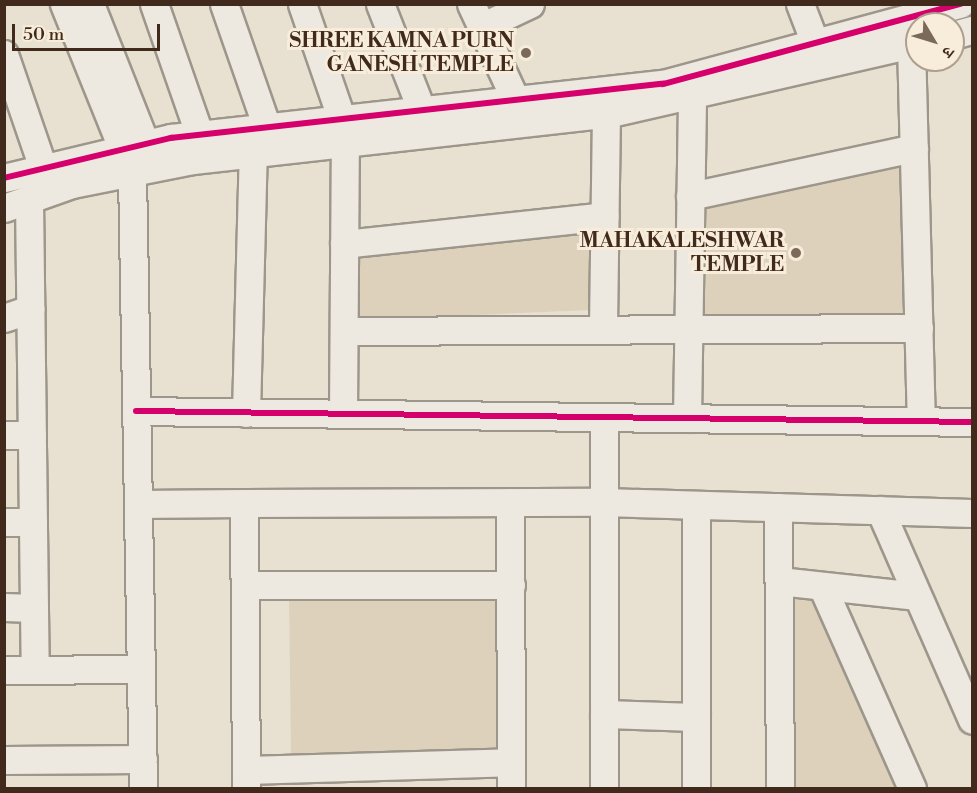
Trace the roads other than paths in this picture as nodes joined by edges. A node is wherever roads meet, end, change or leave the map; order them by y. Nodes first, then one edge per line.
1 (64, 4) edge
2 (90, 4) edge
3 (154, 4) edge
4 (224, 4) edge
5 (302, 4) edge
6 (380, 4) edge
7 (530, 4) edge
8 (800, 4) edge
9 (960, 4) edge
10 (476, 16) edge
11 (815, 43) junction
12 (905, 46) edge
13 (4, 54) edge
14 (914, 72) edge
15 (692, 94) junction
16 (517, 103) junction
17 (423, 114) junction
18 (606, 114) junction
19 (268, 130) junction
20 (344, 133) junction
21 (200, 136) junction
22 (914, 148) junction
23 (253, 153) junction
24 (132, 155) junction
25 (42, 165) junction
26 (4, 178) edge
27 (690, 196) junction
28 (17, 203) edge
29 (604, 216) junction
30 (344, 244) junction
31 (30, 309) junction
32 (4, 318) edge
33 (603, 327) junction
34 (919, 328) junction
35 (688, 329) junction
36 (344, 331) junction
37 (136, 411) junction
38 (246, 413) junction
39 (343, 414) junction
40 (604, 417) junction
41 (687, 418) junction
42 (921, 421) junction
43 (972, 422) edge
44 (4, 435) edge
45 (32, 435) junction
46 (510, 502) junction
47 (604, 502) junction
48 (244, 503) junction
49 (138, 504) junction
50 (696, 505) junction
51 (778, 507) junction
52 (879, 510) junction
53 (972, 513) edge
54 (4, 522) edge
55 (33, 522) junction
56 (779, 581) junction
57 (244, 585) junction
58 (511, 585) junction
59 (822, 586) junction
60 (917, 596) junction
61 (4, 607) edge
62 (34, 608) junction
63 (35, 669) junction
64 (141, 669) junction
65 (4, 670) edge
66 (604, 714) junction
67 (696, 717) junction
68 (972, 720) edge
69 (143, 759) junction
70 (4, 760) edge
71 (511, 762) junction
72 (246, 779) edge
73 (144, 789) edge
74 (511, 789) edge
75 (604, 789) edge
76 (696, 789) edge
77 (780, 789) edge
78 (912, 789) edge

1 - 24 street
2 - 24 street
3 - 21 street
4 - 19 street
5 - 20 street
6 - 17 street
7 - 10 street
8 - 11 street
9 - 11 street
10 - 16 street
11 - 16 street
12 - 15 street
13 - 25 street
14 - 22 street
15 - 18 street
15 - 27 street
16 - 17 street
17 - 20 street
18 - 20 street
18 - 29 street
19 - 20 street
19 - 21 street
20 - 23 street
20 - 30 street
21 - 24 street
22 - 27 street
22 - 34 street
23 - 24 street
23 - 38 street
24 - 25 street
24 - 28 street
24 - 37 street
25 - 26 street
27 - 35 street
28 - 31 street
29 - 30 street
29 - 33 street
30 - 36 street
31 - 32 street
31 - 45 street
33 - 35 street
33 - 36 street
34 - 35 street
34 - 42 street
35 - 41 street
36 - 39 street
37 - 38 street
37 - 49 street
38 - 39 street
39 - 40 street
40 - 41 street
40 - 47 street
41 - 42 street
42 - 43 street
44 - 45 street
45 - 55 street
46 - 47 street
46 - 48 street
46 - 58 street
47 - 50 street
47 - 66 street
48 - 49 street
48 - 57 street
49 - 64 street
50 - 51 street
50 - 67 street
51 - 52 street
51 - 56 street
52 - 53 street
52 - 60 street
54 - 55 street
55 - 62 street
56 - 59 street
56 - 77 street
57 - 58 street
57 - 72 street
58 - 71 street
59 - 60 street
59 - 78 street
60 - 68 street
61 - 62 street
62 - 63 street
63 - 64 street
63 - 65 street
64 - 69 street
66 - 67 street
66 - 75 street
67 - 76 street
69 - 70 street
69 - 73 street
71 - 72 street
71 - 74 street

